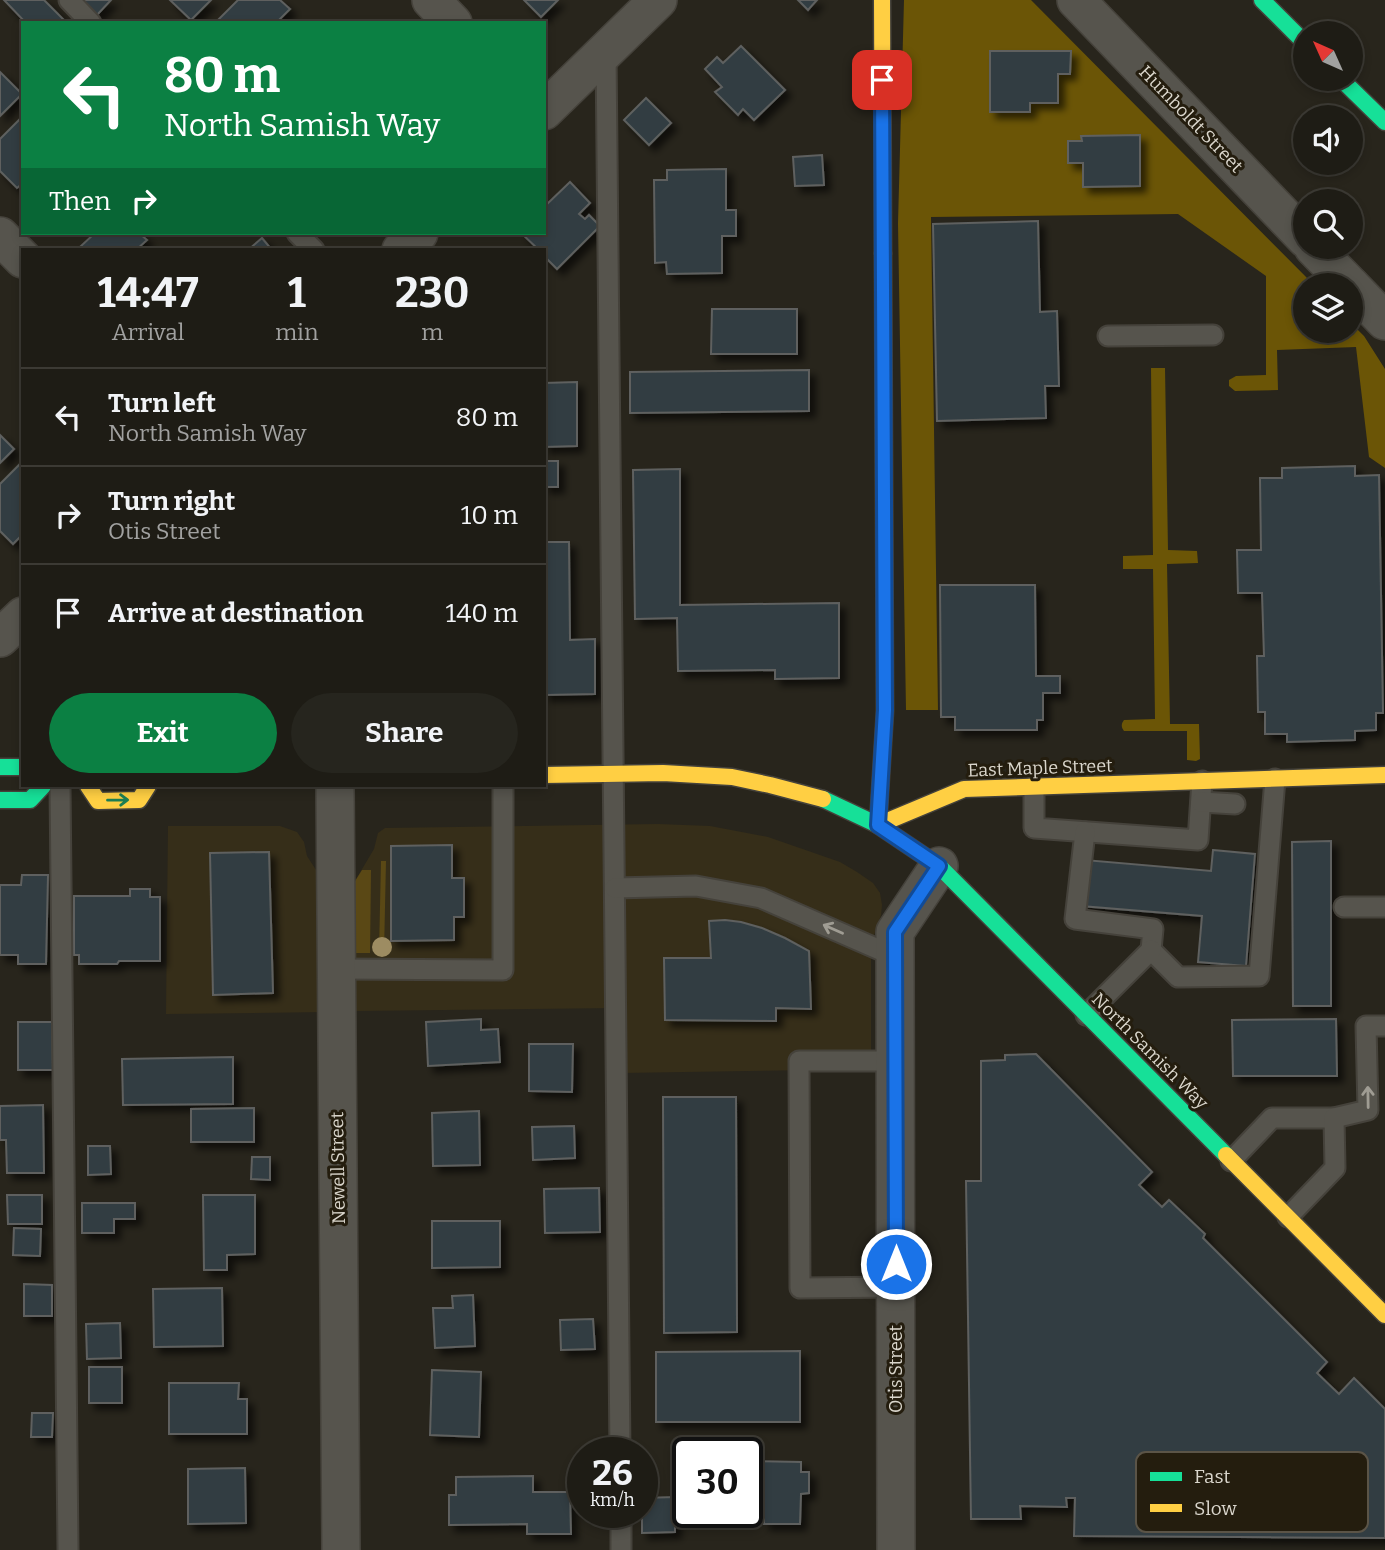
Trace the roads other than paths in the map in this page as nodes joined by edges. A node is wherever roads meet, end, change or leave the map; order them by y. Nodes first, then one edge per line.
1 (69, 0) edge
2 (431, 0) edge
3 (658, 0) edge
4 (882, 0) edge
5 (1076, 0) edge
6 (1262, 0) edge
7 (89, 21) edge
8 (451, 21) edge
9 (1293, 31) edge
10 (606, 51) junction
11 (1353, 91) edge
12 (546, 109) edge
13 (1385, 122) edge
14 (1293, 225) edge
15 (299, 235) edge
16 (417, 235) edge
17 (0, 236) edge
18 (312, 248) edge
19 (403, 248) edge
20 (21, 257) edge
21 (1325, 259) edge
22 (1338, 273) edge
23 (1363, 298) edge
24 (1385, 321) edge
25 (1213, 335) dead end
26 (1108, 336) dead end
27 (21, 618) edge
28 (0, 638) edge
29 (0, 767) edge
30 (21, 767) edge
31 (614, 774) junction
32 (546, 775) edge
33 (1385, 775) edge
34 (1275, 779) junction
35 (1202, 781) junction
36 (1034, 786) junction
37 (42, 787) edge
38 (60, 787) edge
39 (89, 787) edge
40 (147, 787) edge
41 (335, 787) edge
42 (503, 787) edge
43 (0, 800) edge
44 (1201, 802) junction
45 (1235, 804) dead end
46 (878, 825) junction
47 (1085, 832) junction
48 (939, 866) junction
49 (615, 888) junction
50 (1344, 907) dead end
51 (1385, 907) edge
52 (1151, 950) junction
53 (895, 957) junction
54 (336, 969) junction
55 (1086, 1015) junction
56 (1385, 1026) edge
57 (895, 1061) junction
58 (1334, 1118) junction
59 (1231, 1161) junction
60 (1287, 1217) junction
61 (896, 1287) junction
62 (1385, 1315) edge
63 (620, 1437) edge
64 (621, 1528) edge
65 (68, 1550) edge
66 (341, 1550) edge
67 (621, 1550) edge
68 (896, 1550) edge

1 - 7 lane
2 - 8 street
3 - 10 street
4 - 46 main road
5 - 14 street, Humboldt Street
6 - 9 main road
10 - 12 street
10 - 31 lane
11 - 13 main road
15 - 18 lane
16 - 19 street
17 - 20 street
21 - 22 street
23 - 24 street
25 - 26 lane
27 - 28 street
29 - 30 main road
31 - 32 main road
31 - 46 main road
31 - 49 lane
33 - 34 main road, East Maple Street
34 - 35 main road, East Maple Street
34 - 52 lane
35 - 36 main road, East Maple Street
35 - 44 lane
36 - 46 main road, East Maple Street
36 - 47 lane
37 - 43 main road
38 - 65 lane
39 -> 40 main road
41 - 54 street, Newell Street
42 - 54 lane
44 - 45 lane
44 - 47 lane
46 - 48 main road, North Samish Way
47 - 52 lane
48 - 53 street, Otis Street
48 - 55 main road, North Samish Way
53 -> 49 lane
49 - 63 lane
50 - 51 lane
52 - 55 lane
53 - 57 street, Otis Street
54 - 66 street, Newell Street
55 - 59 main road, North Samish Way
58 -> 56 lane
57 - 61 street, Otis Street
57 - 61 lane
58 - 59 lane
58 - 60 lane
59 - 60 main road, North Samish Way
60 - 62 main road, North Samish Way
61 - 68 street, Otis Street
64 - 67 lane

